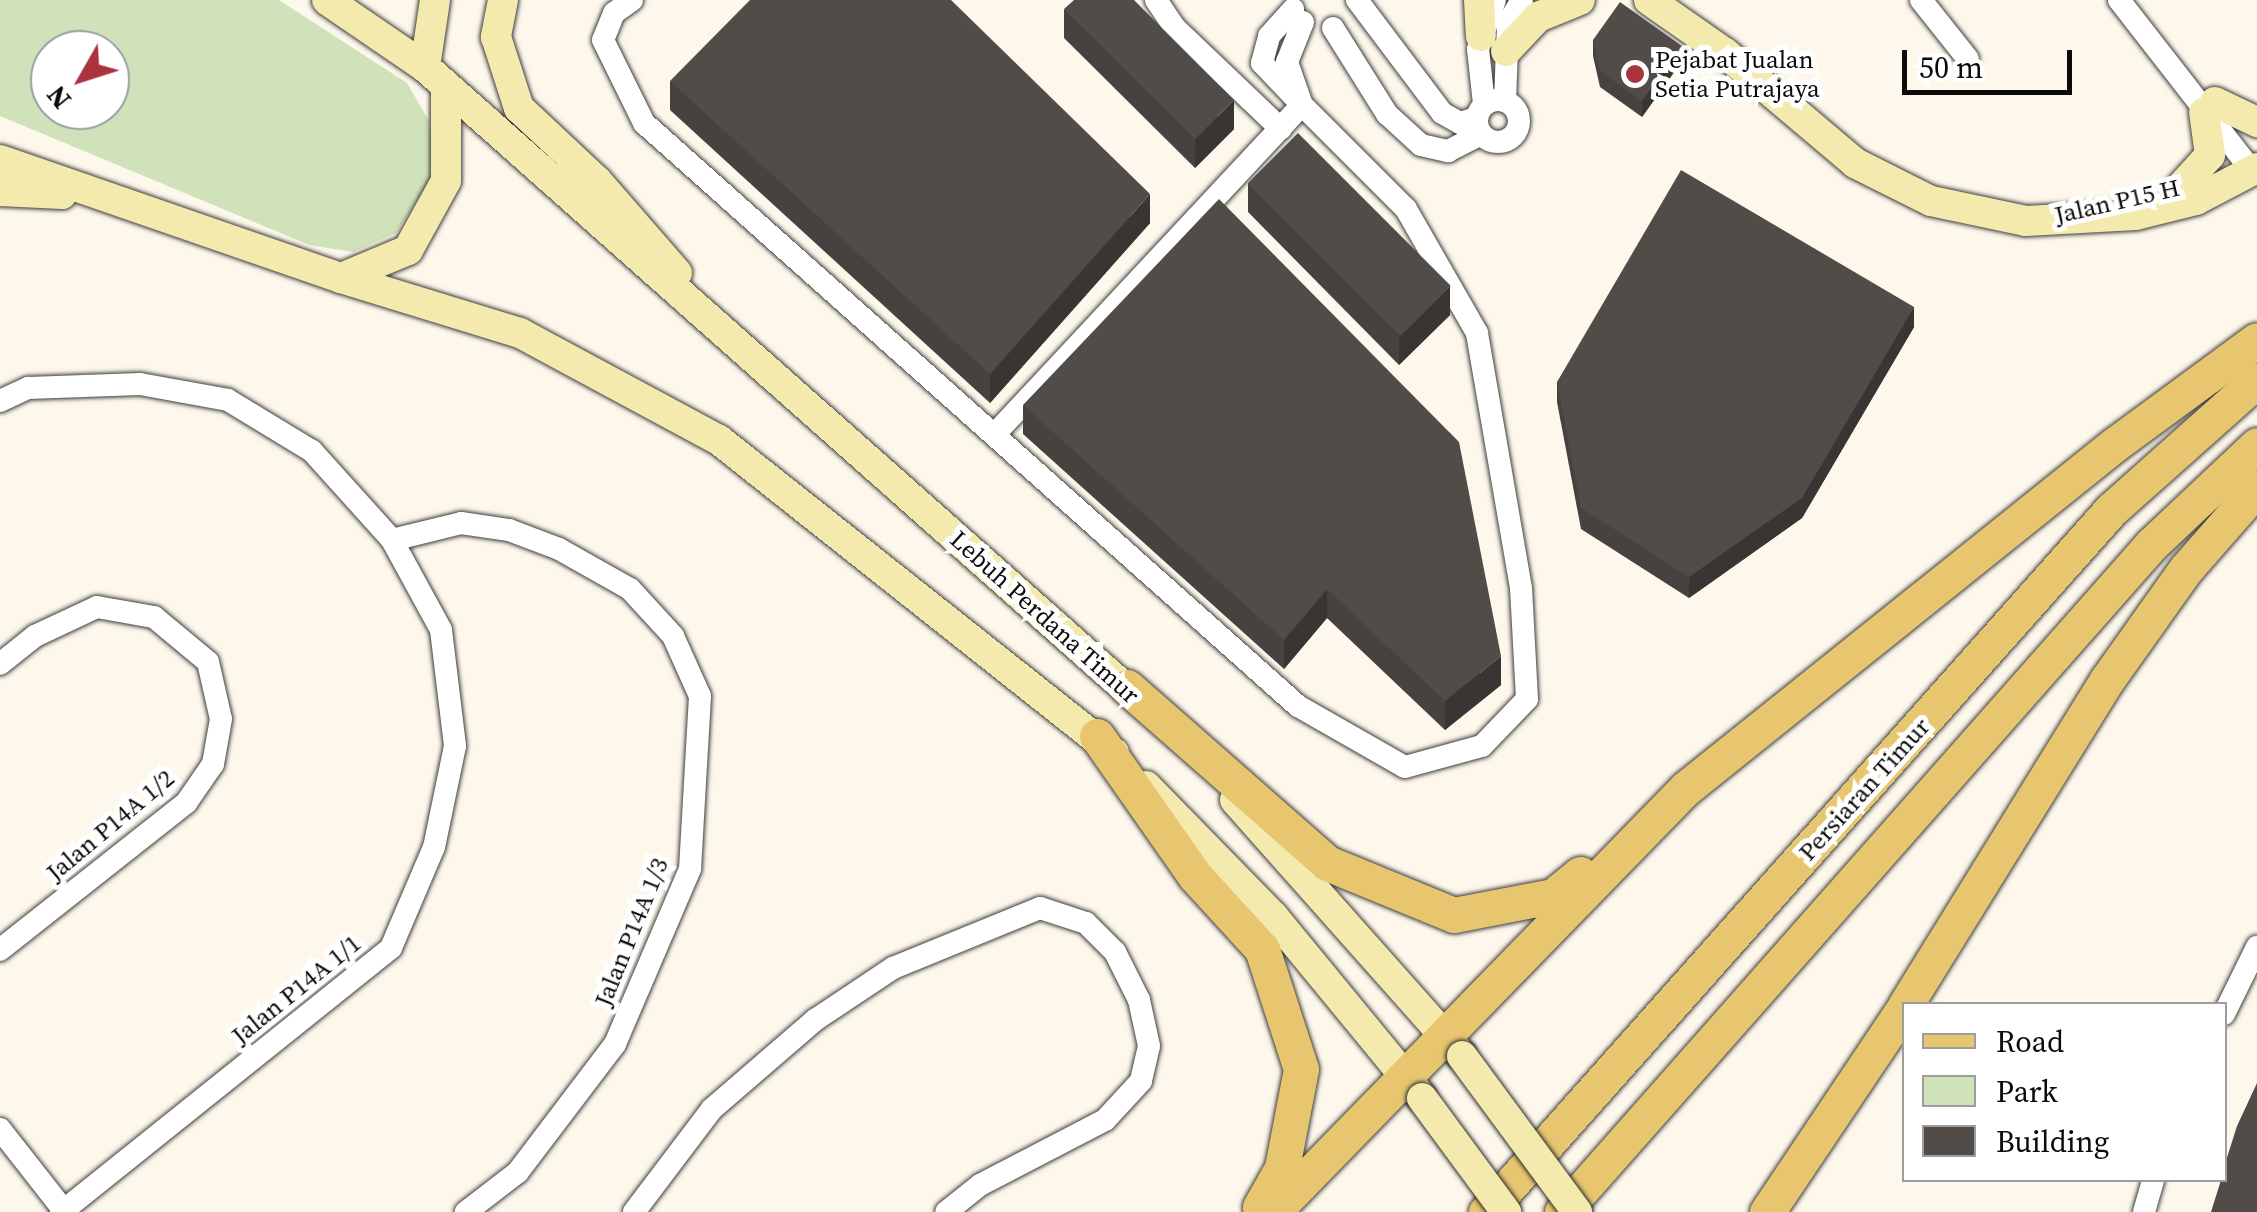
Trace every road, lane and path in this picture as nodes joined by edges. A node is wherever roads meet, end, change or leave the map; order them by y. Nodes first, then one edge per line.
1 (326, 0) edge
2 (435, 0) edge
3 (503, 0) edge
4 (632, 0) edge
5 (1141, 0) edge
6 (1156, 0) edge
7 (1355, 0) edge
8 (1479, 0) edge
9 (1494, 0) edge
10 (1522, 0) edge
11 (1580, 0) edge
12 (1650, 0) edge
13 (1921, 0) edge
14 (2122, 0) edge
15 (1296, 10) edge
16 (1175, 28) junction
17 (1333, 28) junction
18 (1494, 44) junction
19 (1968, 59) dead end
20 (435, 77) junction
21 (1302, 105) junction
22 (2210, 107) junction
23 (1487, 114) junction
24 (1281, 129) junction
25 (2253, 151) edge
26 (0, 160) edge
27 (2179, 188) junction
28 (0, 191) edge
29 (86, 195) junction
30 (2026, 221) junction
31 (341, 278) junction
32 (711, 318) junction
33 (2257, 340) edge
34 (2257, 380) edge
35 (0, 401) edge
36 (994, 435) junction
37 (2257, 444) edge
38 (2257, 488) edge
39 (2257, 524) edge
40 (392, 540) junction
41 (0, 664) edge
42 (2107, 680) junction
43 (1128, 687) junction
44 (1097, 736) junction
45 (1685, 789) junction
46 (2257, 947) edge
47 (0, 950) edge
48 (1908, 1002) edge
49 (2227, 1008) edge
50 (1901, 1014) edge
51 (1453, 1044) junction
52 (1413, 1086) junction
53 (0, 1129) edge
54 (2152, 1182) edge
55 (63, 1211) edge
56 (466, 1212) edge
57 (634, 1212) edge
58 (946, 1212) edge
59 (1257, 1212) edge
60 (1273, 1212) edge
61 (1486, 1212) edge
62 (1506, 1212) edge
63 (1562, 1212) edge
64 (1577, 1212) edge
65 (1741, 1212) edge
66 (1767, 1212) edge
67 (2144, 1212) edge

1 - 20 main road, Lebuh Perdana Timur
2 - 20 main road
3 - 32 main road
4 - 36 street
5 - 16 street
6 - 16 street
7 - 17 street
7 - 23 street
8 - 18 main road
9 - 18 street
10 - 18 street
11 - 18 main road
12 - 30 main road, Jalan P15 H
13 - 19 street
14 - 22 street
15 - 17 street
15 - 21 street
16 - 24 street
17 - 23 street
18 - 23 street
20 - 31 main road
20 - 32 main road, Lebuh Perdana Timur
21 - 24 street
21 - 36 street
22 - 25 main road
22 - 27 main road
24 - 36 street
25 - 27 main road, Jalan P15 H
25 - 30 main road, Jalan P15 H
26 - 29 main road
27 - 30 main road, Jalan P15 H
28 - 29 main road
29 - 31 main road
31 - 44 main road
32 - 43 main road, Lebuh Perdana Timur
33 - 45 main road
34 - 61 main road, Persiaran Timur
35 - 40 street, Jalan P14A 1/1
37 - 63 main road
38 - 42 main road
39 - 42 main road
40 - 55 street, Jalan P14A 1/1
40 - 56 street, Jalan P14A 1/3
41 - 47 street, Jalan P14A 1/2
42 - 48 main road
43 - 45 main road
43 - 51 main road, Lebuh Perdana Timur
44 - 52 main road
44 - 59 main road
45 - 51 main road
46 - 49 street
50 - 65 main road
50 - 66 main road
51 - 52 main road
51 - 64 main road, Lebuh Perdana Timur, bridge
52 - 60 main road
52 - 62 main road, bridge
53 - 55 street
54 - 67 street
57 - 58 street

